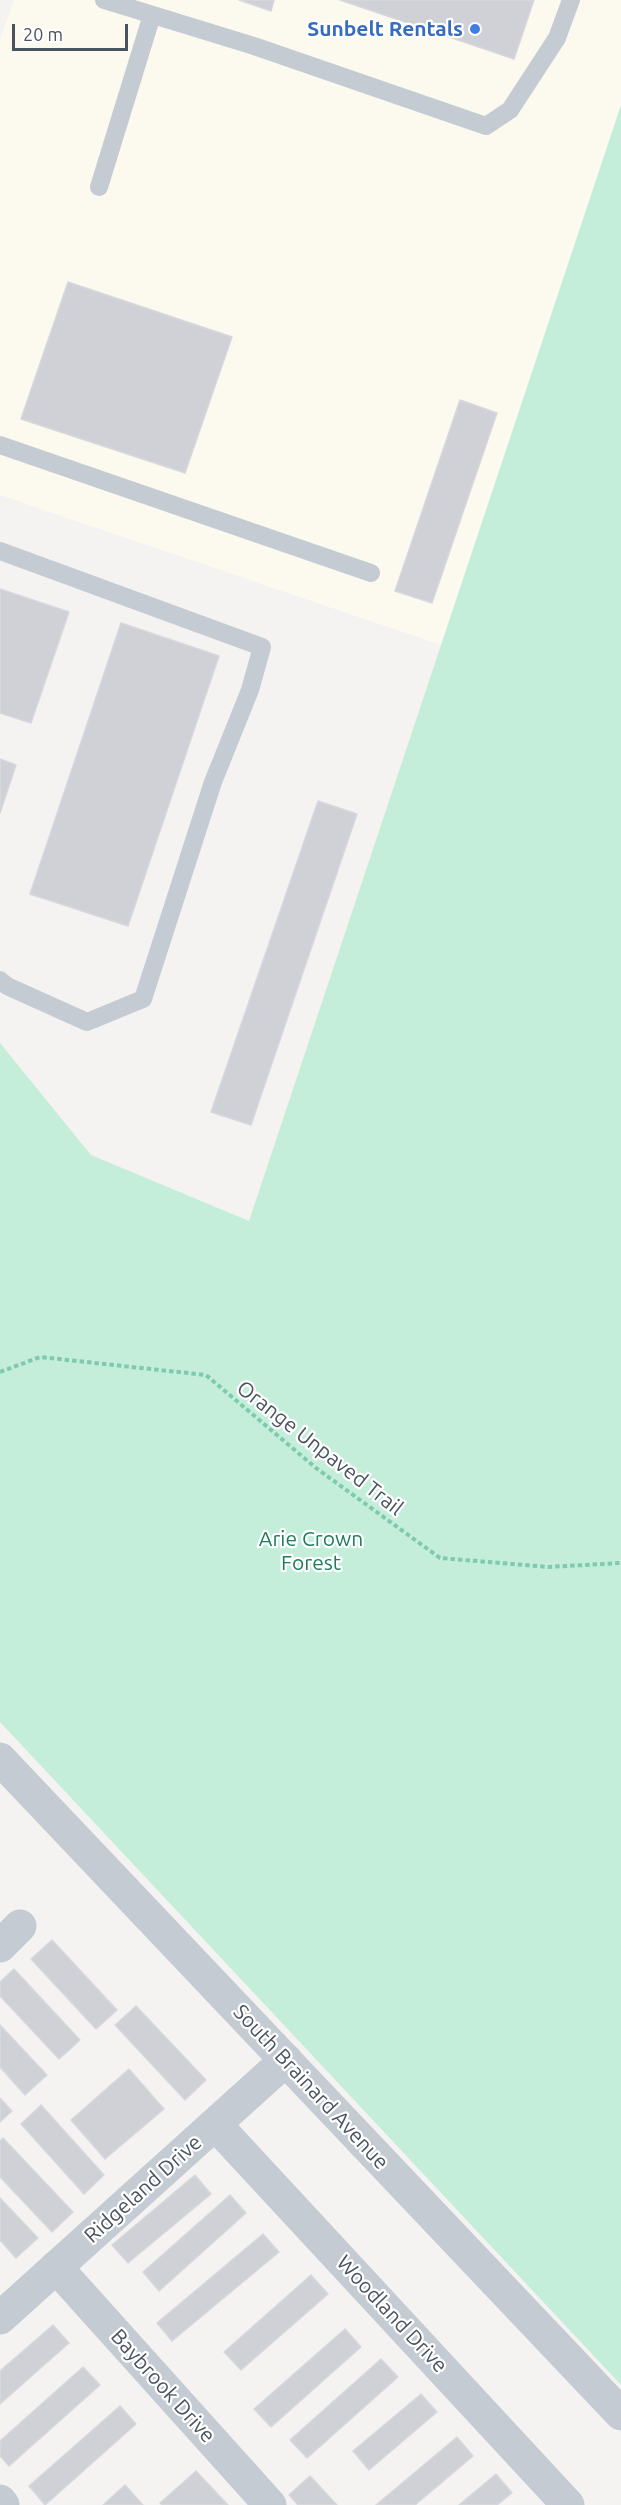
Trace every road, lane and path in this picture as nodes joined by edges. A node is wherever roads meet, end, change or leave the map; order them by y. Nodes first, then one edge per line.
1 (104, 0) edge
2 (571, 0) edge
3 (123, 3) edge
4 (152, 15) junction
5 (99, 187) dead end
6 (0, 445) edge
7 (0, 551) edge
8 (371, 573) dead end
9 (0, 980) edge
10 (0, 1372) edge
11 (621, 1563) edge
12 (0, 1759) edge
13 (286, 2060) junction
14 (215, 2124) junction
15 (56, 2267) junction
16 (0, 2318) edge
17 (621, 2414) edge
18 (0, 2501) edge
19 (3, 2505) edge
20 (270, 2505) edge
21 (568, 2505) edge

1 - 3 lane
2 - 4 lane
3 - 4 lane
4 - 5 lane
6 - 8 lane
7 - 9 lane
10 - 11 path, Orange Unpaved Trail
12 - 13 street, South Brainard Avenue
13 - 14 street, Ridgeland Drive
13 - 17 street, South Brainard Avenue
14 - 15 street, Ridgeland Drive
14 - 21 street, Woodland Drive
15 - 16 street, Ridgeland Drive
15 - 20 street, Baybrook Drive
18 - 19 street

